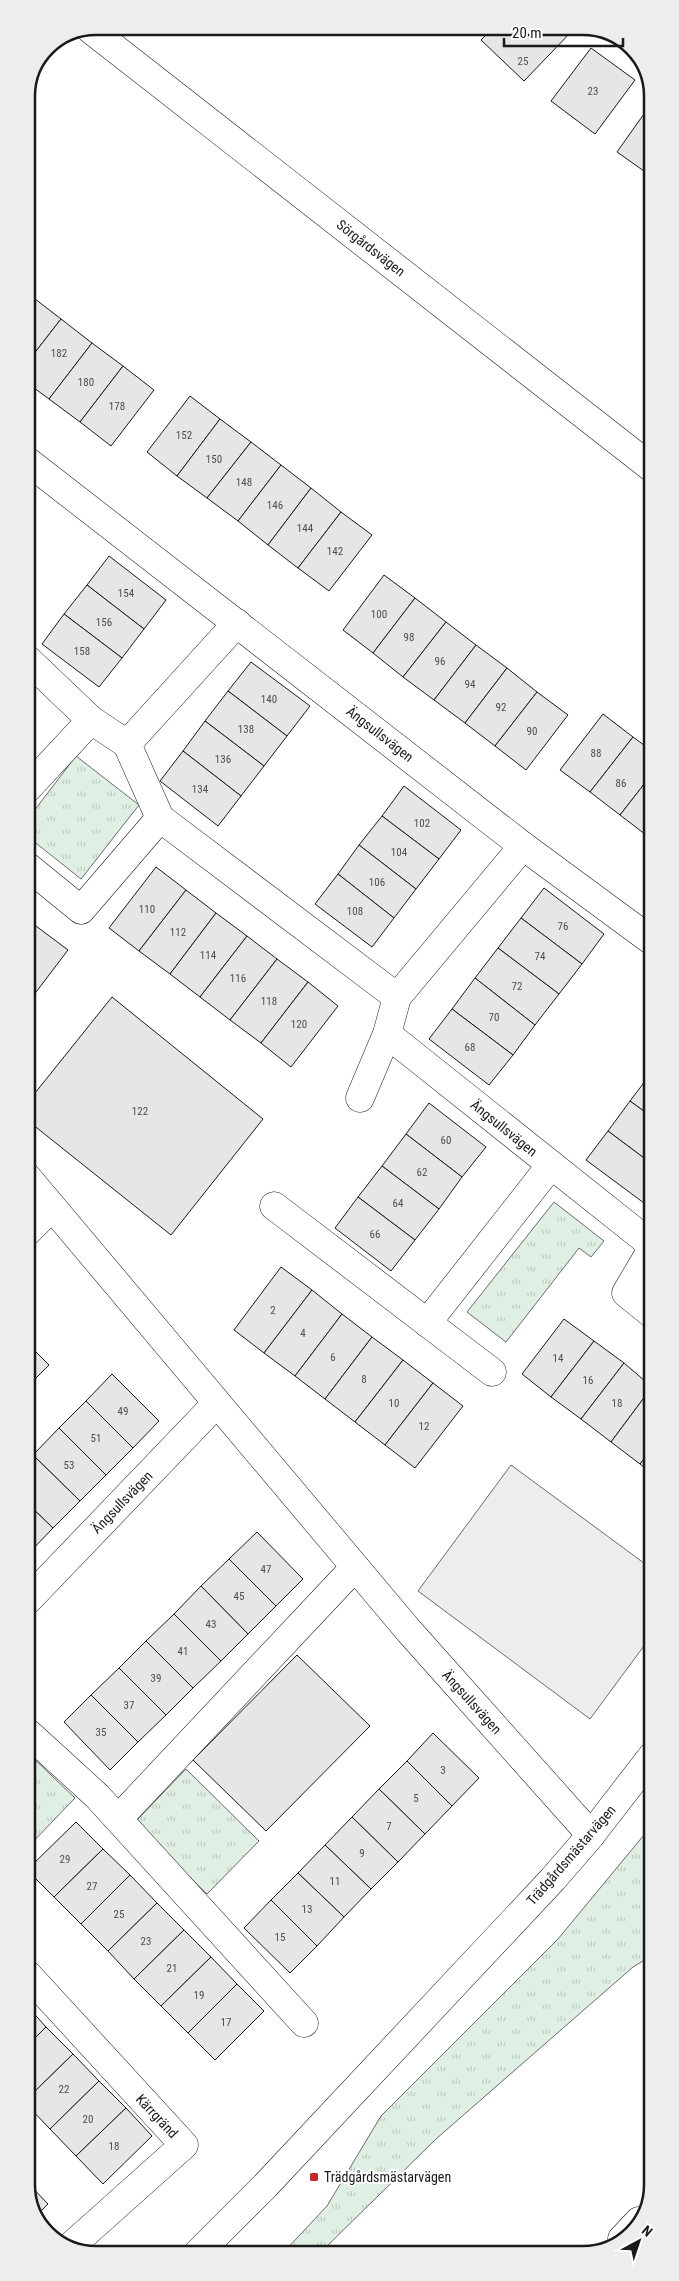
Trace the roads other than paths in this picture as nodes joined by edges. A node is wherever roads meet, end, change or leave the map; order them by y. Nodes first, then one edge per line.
1 (98, 35) edge
2 (644, 462) edge
3 (35, 467) edge
4 (237, 623) junction
5 (35, 667) edge
6 (91, 720) junction
7 (127, 744) junction
8 (35, 780) edge
9 (160, 818) junction
10 (523, 846) junction
11 (35, 873) edge
12 (644, 935) edge
13 (397, 997) junction
14 (387, 1034) junction
15 (360, 1098) dead end
16 (551, 1165) junction
17 (35, 1187) edge
18 (274, 1206) dead end
19 (52, 1207) junction
20 (35, 1224) edge
21 (644, 1241) edge
22 (644, 1261) edge
23 (644, 1308) edge
24 (427, 1324) junction
25 (492, 1372) dead end
26 (217, 1404) junction
27 (355, 1567) junction
28 (35, 1593) edge
29 (35, 1739) edge
30 (644, 1766) edge
31 (118, 1819) junction
32 (591, 1835) junction
33 (35, 1983) edge
34 (304, 2023) dead end
35 (75, 2242) edge
36 (205, 2246) edge

1 - 2 street, Sörgårdsvägen
3 - 4 street, Ängsullsvägen
4 - 7 street
4 - 10 street, Ängsullsvägen
5 - 6 street
6 - 7 street
6 - 8 street
7 - 9 street
9 - 11 street
9 - 13 street
10 - 12 street, Ängsullsvägen
10 - 13 street
13 - 14 street
14 - 15 street
14 - 16 street, Ängsullsvägen
16 - 21 street, Ängsullsvägen
16 - 24 street, Ängsullsvägen
17 - 19 street, Ängsullsvägen
18 - 24 street
19 - 20 street
19 - 26 street, Ängsullsvägen
22 - 23 street, Ängsullsvägen
24 - 25 street
26 - 27 street, Ängsullsvägen
26 - 28 street, Ängsullsvägen
27 - 31 street
27 - 32 street, Ängsullsvägen
29 - 31 street
30 - 32 street, Trädgårdsmästarvägen
31 - 34 street
32 - 36 street, Trädgårdsmästarvägen
33 - 35 street, Kärrgränd

